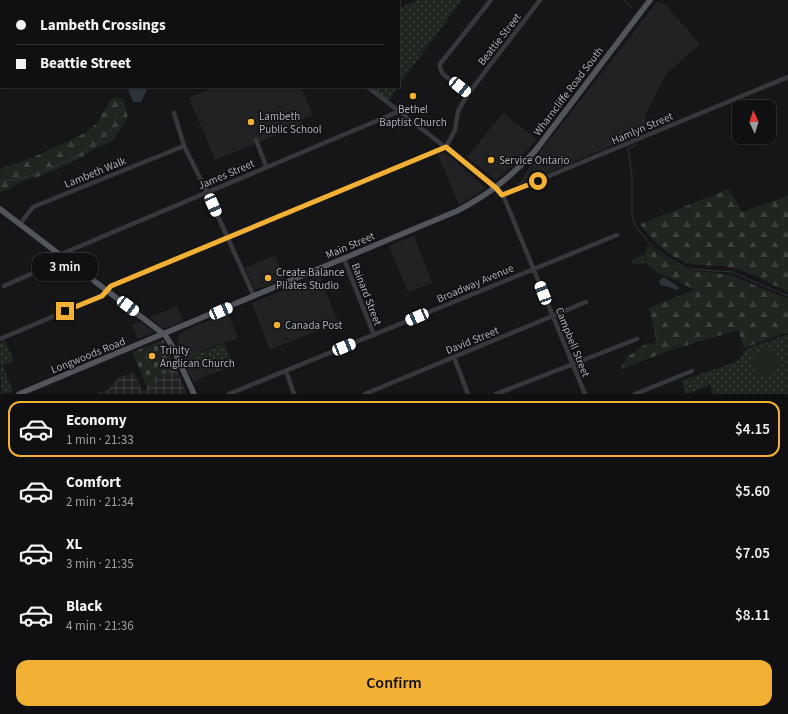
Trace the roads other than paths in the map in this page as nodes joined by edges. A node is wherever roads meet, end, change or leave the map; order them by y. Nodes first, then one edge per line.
1 (491, 0) edge
2 (540, 0) edge
3 (650, 0) edge
4 (788, 77) edge
5 (369, 88) edge
6 (468, 94) junction
7 (400, 111) junction
8 (174, 113) dead end
9 (256, 140) dead end
10 (184, 146) junction
11 (446, 147) junction
12 (266, 166) junction
13 (496, 188) junction
14 (207, 192) junction
15 (502, 195) junction
16 (0, 209) edge
17 (20, 224) junction
18 (617, 235) dead end
19 (228, 238) junction
20 (59, 255) junction
21 (65, 259) junction
22 (344, 259) junction
23 (533, 269) junction
24 (4, 286) dead end
25 (107, 291) junction
26 (254, 296) junction
27 (586, 302) dead end
28 (552, 317) junction
29 (165, 335) junction
30 (374, 335) junction
31 (0, 339) edge
32 (637, 339) dead end
33 (454, 357) junction
34 (572, 364) junction
35 (286, 371) junction
36 (692, 371) dead end
37 (19, 394) edge
38 (194, 394) edge
39 (229, 394) edge
40 (294, 394) edge
41 (365, 394) edge
42 (468, 394) edge
43 (496, 394) edge
44 (585, 394) edge
45 (635, 394) edge

1 - 6 street
2 - 6 street, Beattie Street
3 - 13 main road, Wharncliffe Road South
4 - 15 street, Hamlyn Street
5 - 7 street, Campbell Street
6 - 11 street, Beattie Street
7 - 11 street, Campbell Street
7 - 12 street, James Street
8 - 10 street
9 - 12 street
10 - 14 street
10 - 17 street, Lambeth Walk
11 - 13 street, Campbell Street
11 - 19 street
12 - 14 street, James Street
13 - 15 street, Campbell Street
13 - 22 main road, Main Street
14 - 19 street
14 - 20 street, James Street
15 - 23 street, Campbell Street
16 - 17 main road
17 - 20 main road
18 - 23 street, Broadway Avenue
19 - 25 street
19 - 26 street
20 - 21 main road
21 - 24 street
21 - 25 main road
22 - 26 main road, Main Street
22 - 30 street, Bainard Street
23 - 28 street, Campbell Street
23 - 30 street, Broadway Avenue
25 - 29 main road
25 - 31 street
26 - 29 main road, Main Street
27 - 28 street, David Street
28 - 33 street, David Street
28 - 34 street, Campbell Street
29 - 37 main road, Longwoods Road
29 - 38 main road
30 - 35 street, Broadway Avenue
32 - 34 street
33 - 41 street, David Street
33 - 42 street
34 - 43 street
34 - 44 street, Campbell Street
35 - 39 street, Broadway Avenue
35 - 40 street
36 - 45 street

